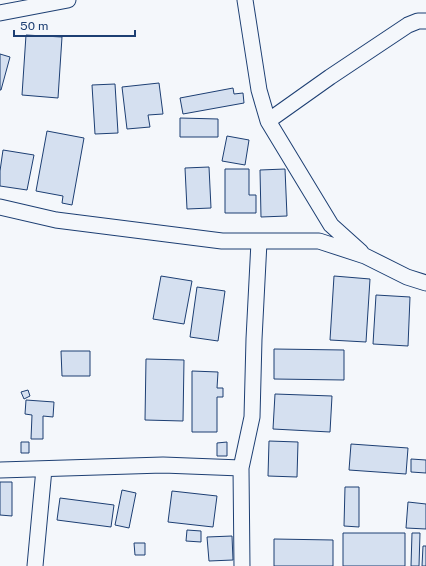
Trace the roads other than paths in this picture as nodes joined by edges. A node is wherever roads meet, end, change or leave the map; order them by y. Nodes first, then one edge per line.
1 (68, 0) edge
2 (245, 0) edge
3 (0, 13) edge
4 (426, 21) edge
5 (268, 121) junction
6 (0, 207) edge
7 (259, 242) junction
8 (365, 256) junction
9 (426, 283) edge
10 (241, 468) junction
11 (44, 469) junction
12 (0, 470) edge
13 (35, 566) edge
14 (242, 566) edge

1 - 3 street
2 - 5 street
4 - 5 street
5 - 8 street
6 - 7 street
7 - 8 street
7 - 10 street
8 - 9 street
10 - 11 street
10 - 14 street
11 - 12 street
11 - 13 street

